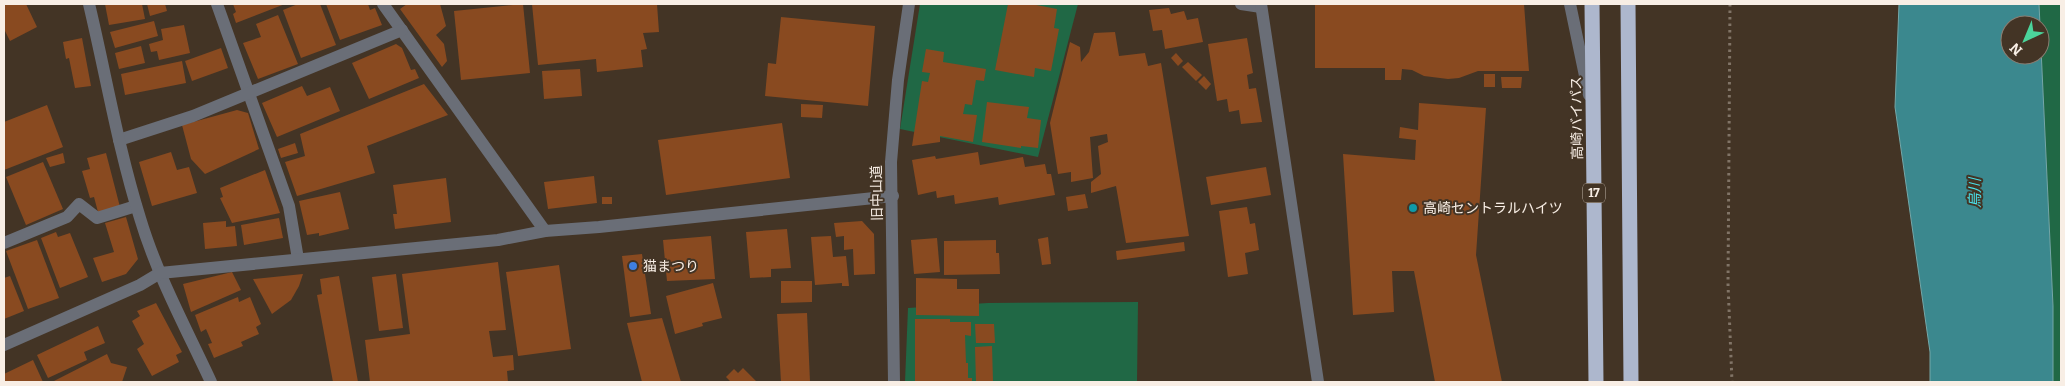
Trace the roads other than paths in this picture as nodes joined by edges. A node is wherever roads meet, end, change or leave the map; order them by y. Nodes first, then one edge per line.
1 (89, 4) edge
2 (217, 4) edge
3 (383, 4) edge
4 (909, 4) edge
5 (1241, 4) edge
6 (1570, 4) edge
7 (1592, 4) edge
8 (1628, 4) edge
9 (1261, 5) edge
10 (402, 30) junction
11 (248, 94) junction
12 (1594, 120) junction
13 (119, 140) junction
14 (893, 196) junction
15 (136, 206) junction
16 (545, 231) junction
17 (4, 243) edge
18 (298, 259) junction
19 (160, 273) junction
20 (4, 345) edge
21 (208, 381) edge
22 (894, 382) edge
23 (1318, 382) edge
24 (1596, 382) edge
25 (1631, 382) edge

1 - 13 street
2 - 11 street
3 - 10 street
4 - 14 street, 旧中山道
5 - 9 street
6 - 12 street
7 - 12 highway, 高崎バイパス / 17
8 - 25 highway
9 - 23 street
10 - 11 street
10 - 16 street
11 - 13 street
11 - 18 street
12 - 24 highway, 高崎バイパス / 17
13 - 15 street
14 - 16 street
14 - 22 street, 旧中山道
15 - 17 street
15 - 19 street
16 - 18 street
18 - 19 street
19 - 20 street
19 - 21 street

